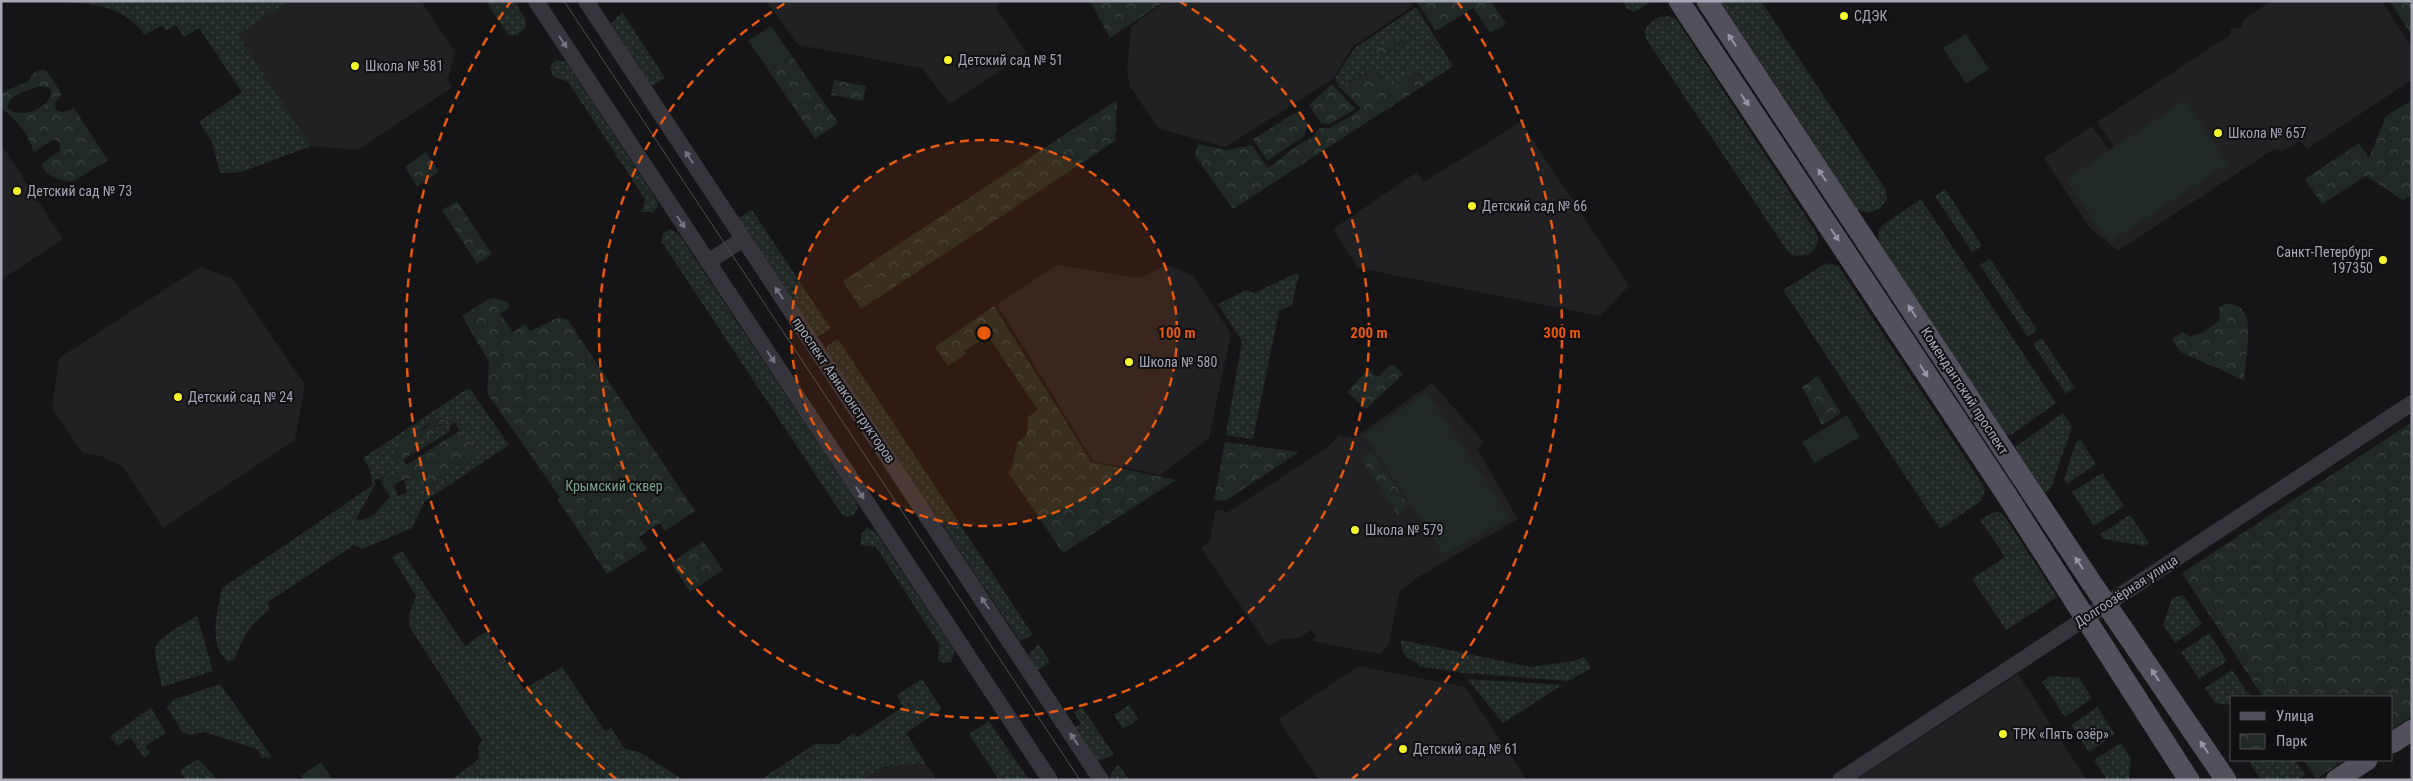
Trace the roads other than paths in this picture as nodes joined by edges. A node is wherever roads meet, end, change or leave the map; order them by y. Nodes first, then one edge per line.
1 (536, 1) edge
2 (586, 1) edge
3 (1679, 1) edge
4 (1707, 1) edge
5 (743, 239) junction
6 (708, 262) junction
7 (2412, 403) edge
8 (2106, 604) junction
9 (2085, 618) junction
10 (2412, 730) edge
11 (2393, 742) edge
12 (2365, 761) edge
13 (1050, 780) edge
14 (1101, 780) edge
15 (1840, 780) edge
16 (2189, 780) edge
17 (2226, 780) edge
18 (2336, 780) edge

1 -> 6 street
5 -> 2 street, проспект Авиаконструкторов
3 -> 9 main road, Комендантский проспект
8 -> 4 main road, Комендантский проспект
5 - 6 street
14 -> 5 street, проспект Авиаконструкторов
6 -> 13 street
7 - 8 street, Долгоозёрная улица
8 - 9 street, Долгоозёрная улица
17 -> 8 main road, Комендантский проспект
9 - 15 street, Долгоозёрная улица
9 - 16 main road, Комендантский проспект
10 - 11 main road
12 - 18 main road

